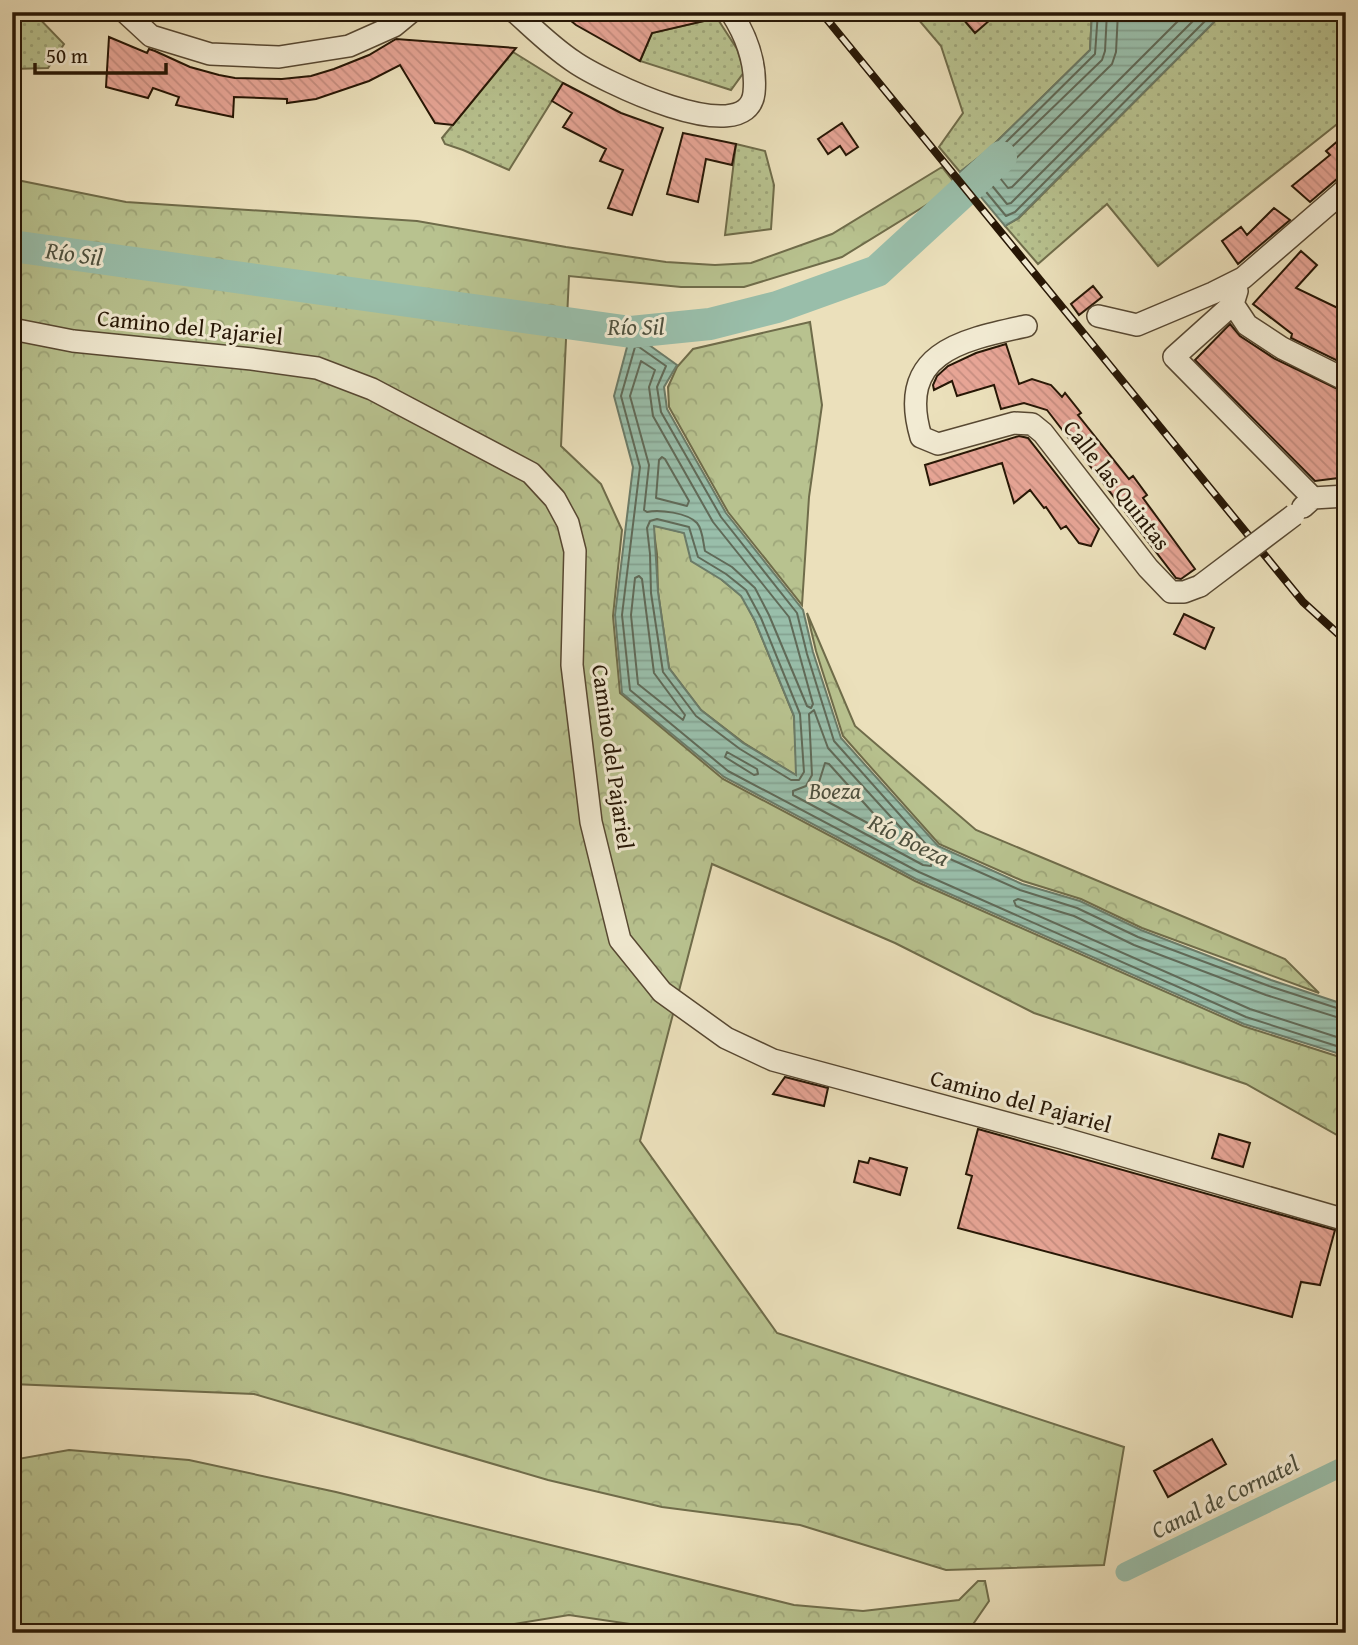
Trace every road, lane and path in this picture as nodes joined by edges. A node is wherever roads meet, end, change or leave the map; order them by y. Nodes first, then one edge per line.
1 (125, 12) edge
2 (411, 12) edge
3 (515, 12) edge
4 (730, 12) edge
5 (1346, 189) edge
6 (1243, 278) junction
7 (1233, 304) junction
8 (1098, 316) dead end
9 (1026, 326) dead end
10 (12, 329) edge
11 (1346, 380) edge
12 (1346, 496) edge
13 (1313, 498) junction
14 (1346, 1220) edge

1 - 2 street
3 - 4 street
5 - 6 street
6 - 7 street
6 - 8 street
7 - 11 street
7 - 13 street
9 - 13 street, Calle las Quintas, bridge
10 - 14 street, Camino del Pajariel
12 - 13 street

